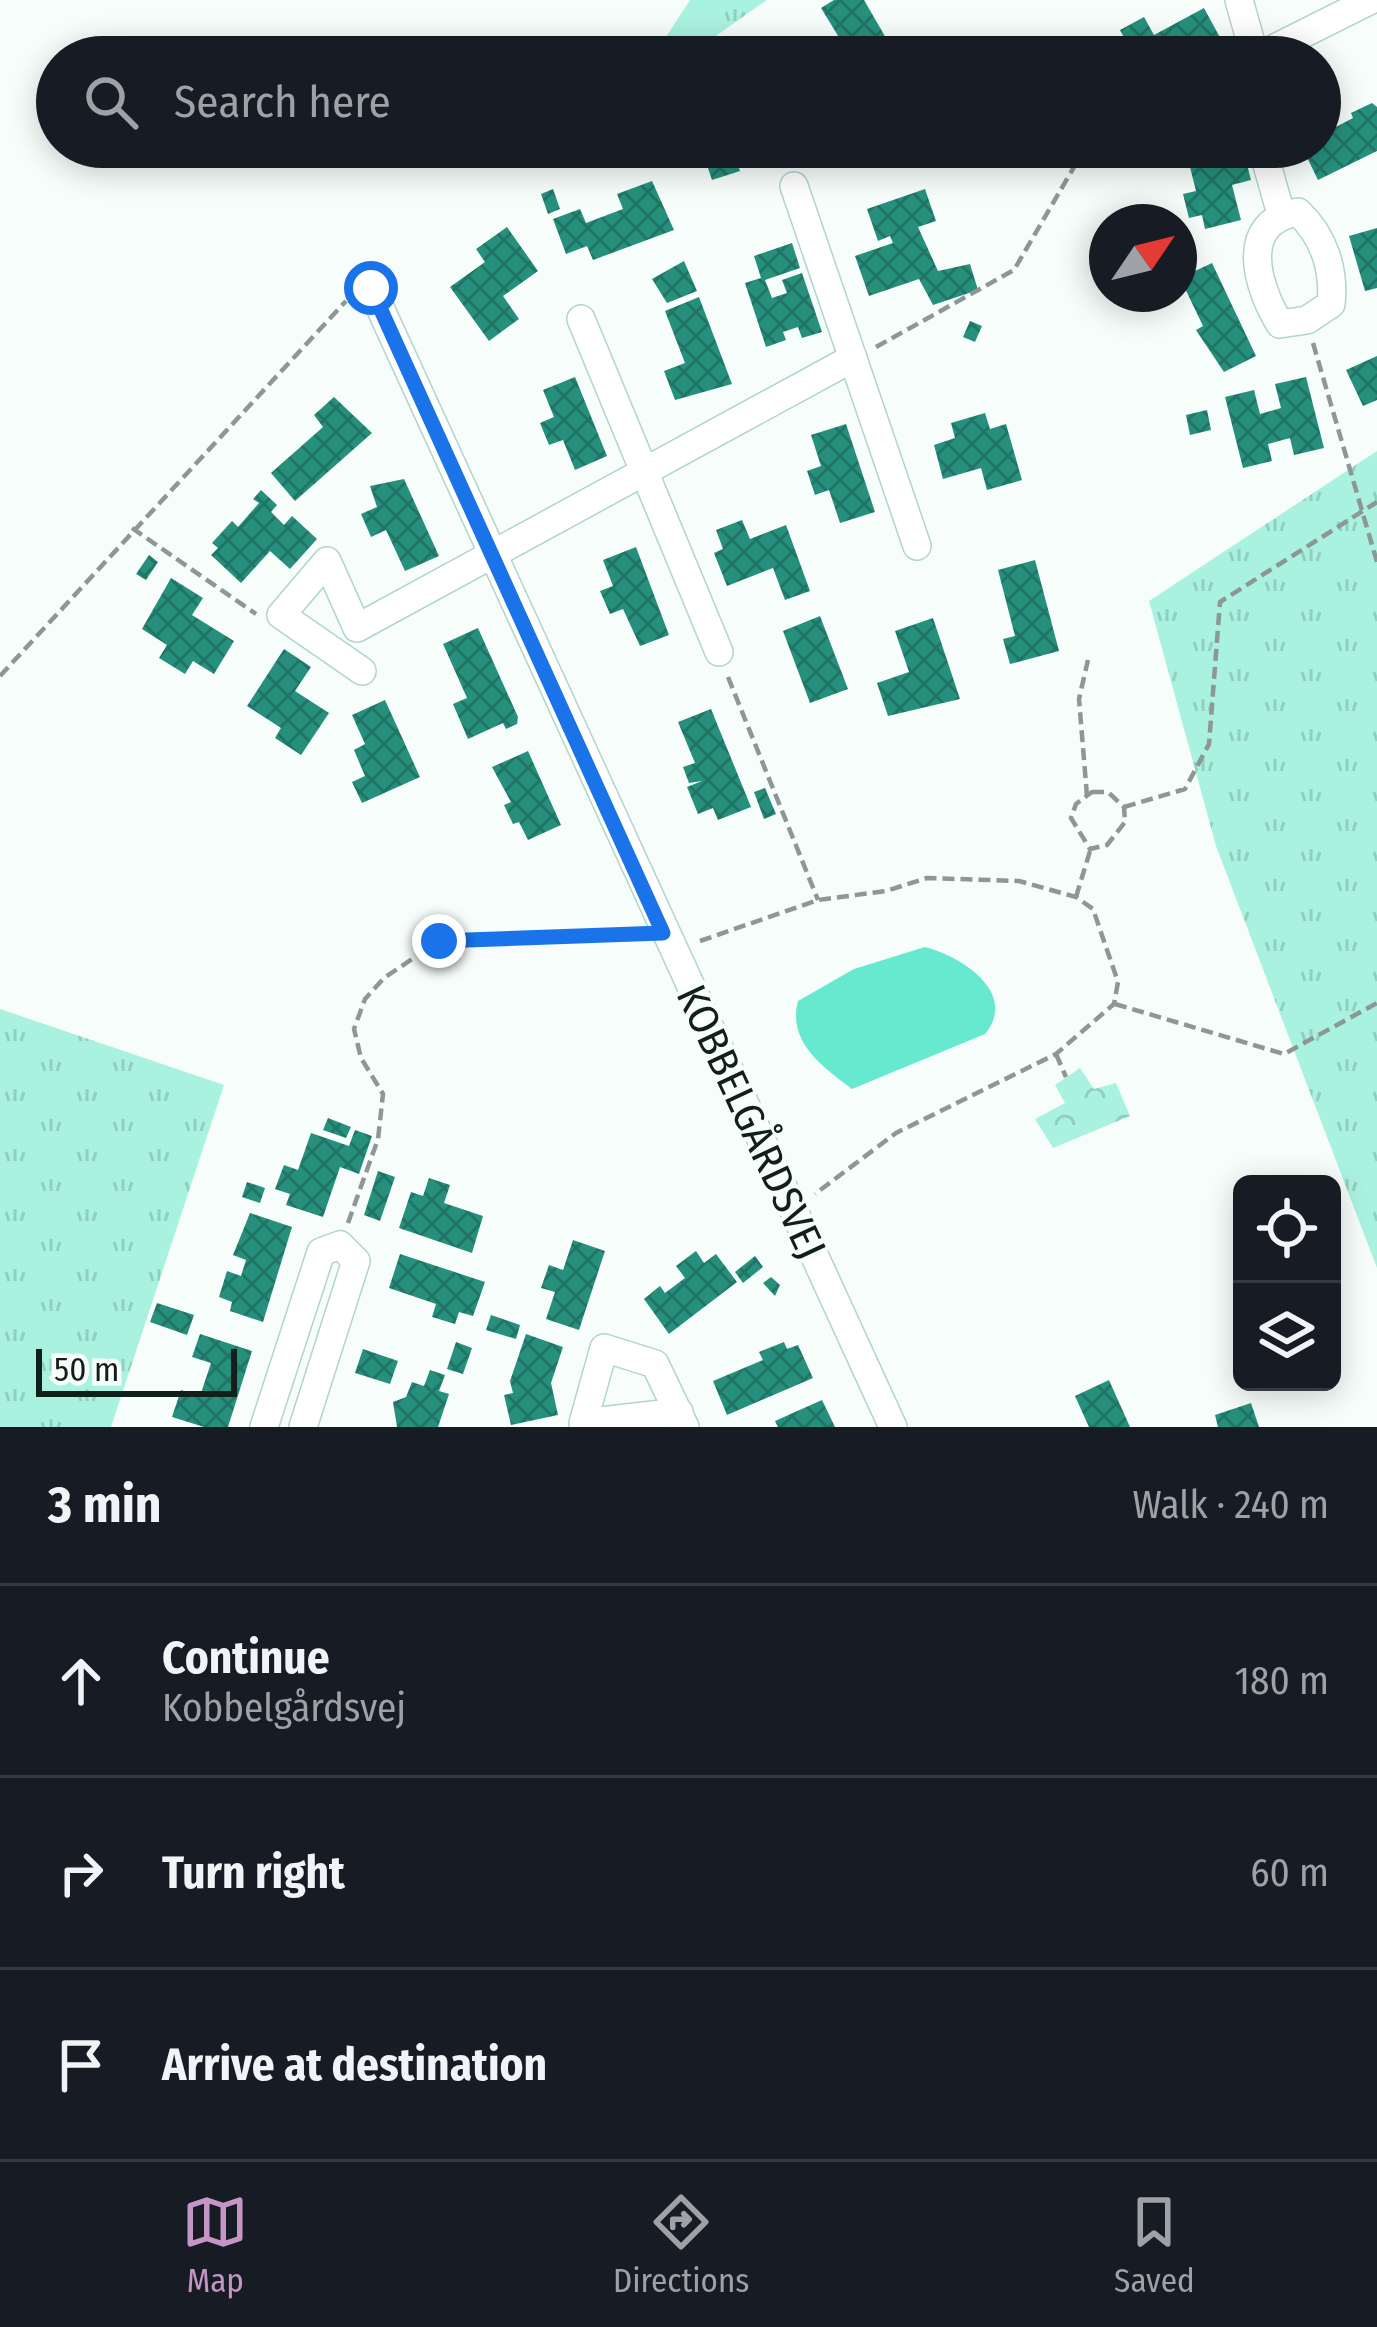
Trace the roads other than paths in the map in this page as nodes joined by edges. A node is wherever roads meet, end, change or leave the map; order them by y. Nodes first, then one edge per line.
1 (1239, 0) edge
2 (1371, 0) edge
3 (1250, 36) edge
4 (1298, 36) edge
5 (1268, 168) edge
6 (794, 186) dead end
7 (1281, 214) junction
8 (371, 288) road end
9 (581, 319) dead end
10 (853, 358) junction
11 (644, 472) junction
12 (916, 545) dead end
13 (492, 554) junction
14 (357, 628) junction
15 (718, 652) road end
16 (264, 1427) edge
17 (303, 1427) edge
18 (892, 1427) edge

1 - 3 street
2 - 4 street
5 - 7 street
6 - 10 street
7 - 7 street
8 - 13 street, KOBBELGÅRDSVEJ
9 - 11 street
10 - 11 street
10 - 12 street
11 - 13 street
11 - 15 street
13 - 14 street
13 - 18 street, KOBBELGÅRDSVEJ
14 - 14 street
16 - 17 street

